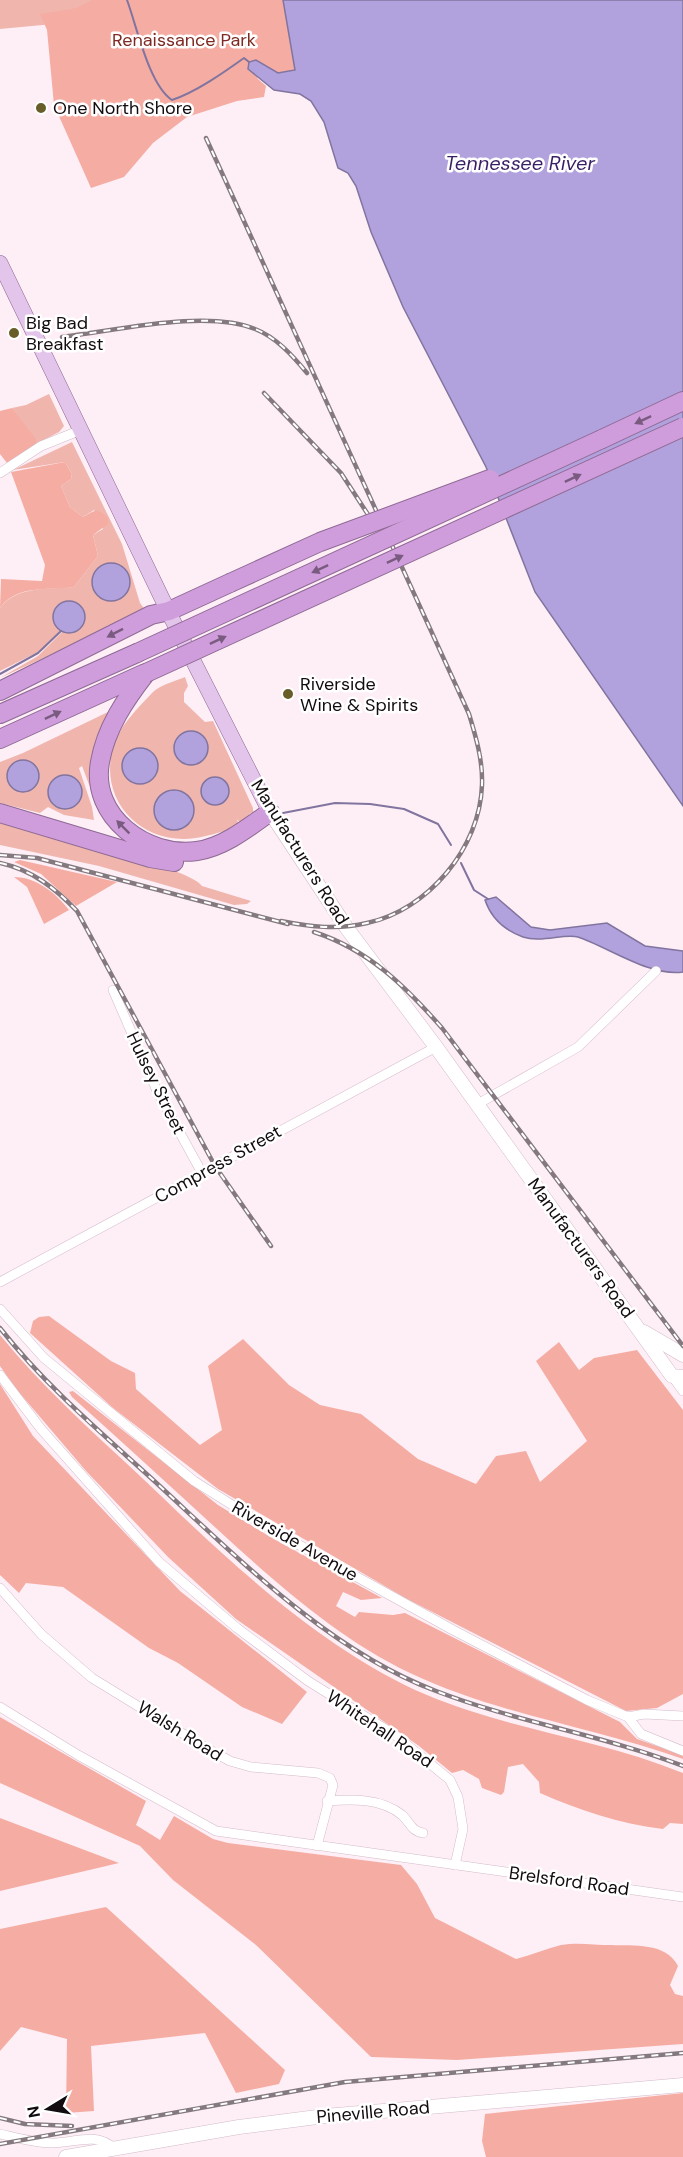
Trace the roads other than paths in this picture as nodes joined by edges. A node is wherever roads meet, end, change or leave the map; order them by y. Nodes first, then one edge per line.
1 (0, 262) edge
2 (683, 401) edge
3 (683, 427) edge
4 (81, 430) junction
5 (602, 439) junction
6 (0, 473) edge
7 (169, 611) junction
8 (146, 673) junction
9 (0, 691) edge
10 (0, 714) edge
11 (0, 739) edge
12 (0, 813) edge
13 (273, 816) junction
14 (656, 971) dead end
15 (113, 990) dead end
16 (436, 1047) junction
17 (476, 1105) junction
18 (202, 1173) junction
19 (0, 1282) edge
20 (0, 1309) edge
21 (639, 1329) junction
22 (683, 1355) edge
23 (0, 1375) edge
24 (677, 1377) edge
25 (683, 1391) edge
26 (0, 1588) edge
27 (0, 1707) edge
28 (683, 1716) edge
29 (628, 1717) junction
30 (683, 1751) edge
31 (327, 1802) junction
32 (423, 1833) dead end
33 (318, 1846) junction
34 (455, 1865) junction
35 (683, 1897) edge
36 (683, 2085) edge
37 (0, 2134) edge
38 (115, 2149) junction
39 (66, 2157) edge

1 - 4 main road, Manufacturers Road
2 -> 5 highway
8 -> 3 highway, bridge
4 - 6 street
4 - 7 main road, Manufacturers Road
5 - 7 highway, bridge
5 -> 10 highway, bridge
7 -> 9 highway
7 - 13 main road, Manufacturers Road
11 -> 8 highway
13 -> 8 highway
12 - 13 highway
13 - 16 main road, Manufacturers Road
14 - 17 street
15 - 18 street, Hulsey Street
16 - 17 main road, Manufacturers Road
16 - 18 street, Compress Street
17 - 21 main road, Manufacturers Road
18 - 19 street, Compress Street
20 - 29 street, Riverside Avenue
21 - 22 main road
21 - 24 main road, Manufacturers Road
23 - 34 street, Whitehall Road
24 - 25 street, Manufacturers Road
26 - 31 street, Walsh Road
27 - 33 street
28 - 29 street
29 - 30 street
31 - 32 street
31 - 33 street, Walsh Road
33 - 34 street
34 - 35 street, Brelsford Road
36 - 38 main road, Pineville Road
37 - 38 street
38 - 39 main road, Pineville Road

